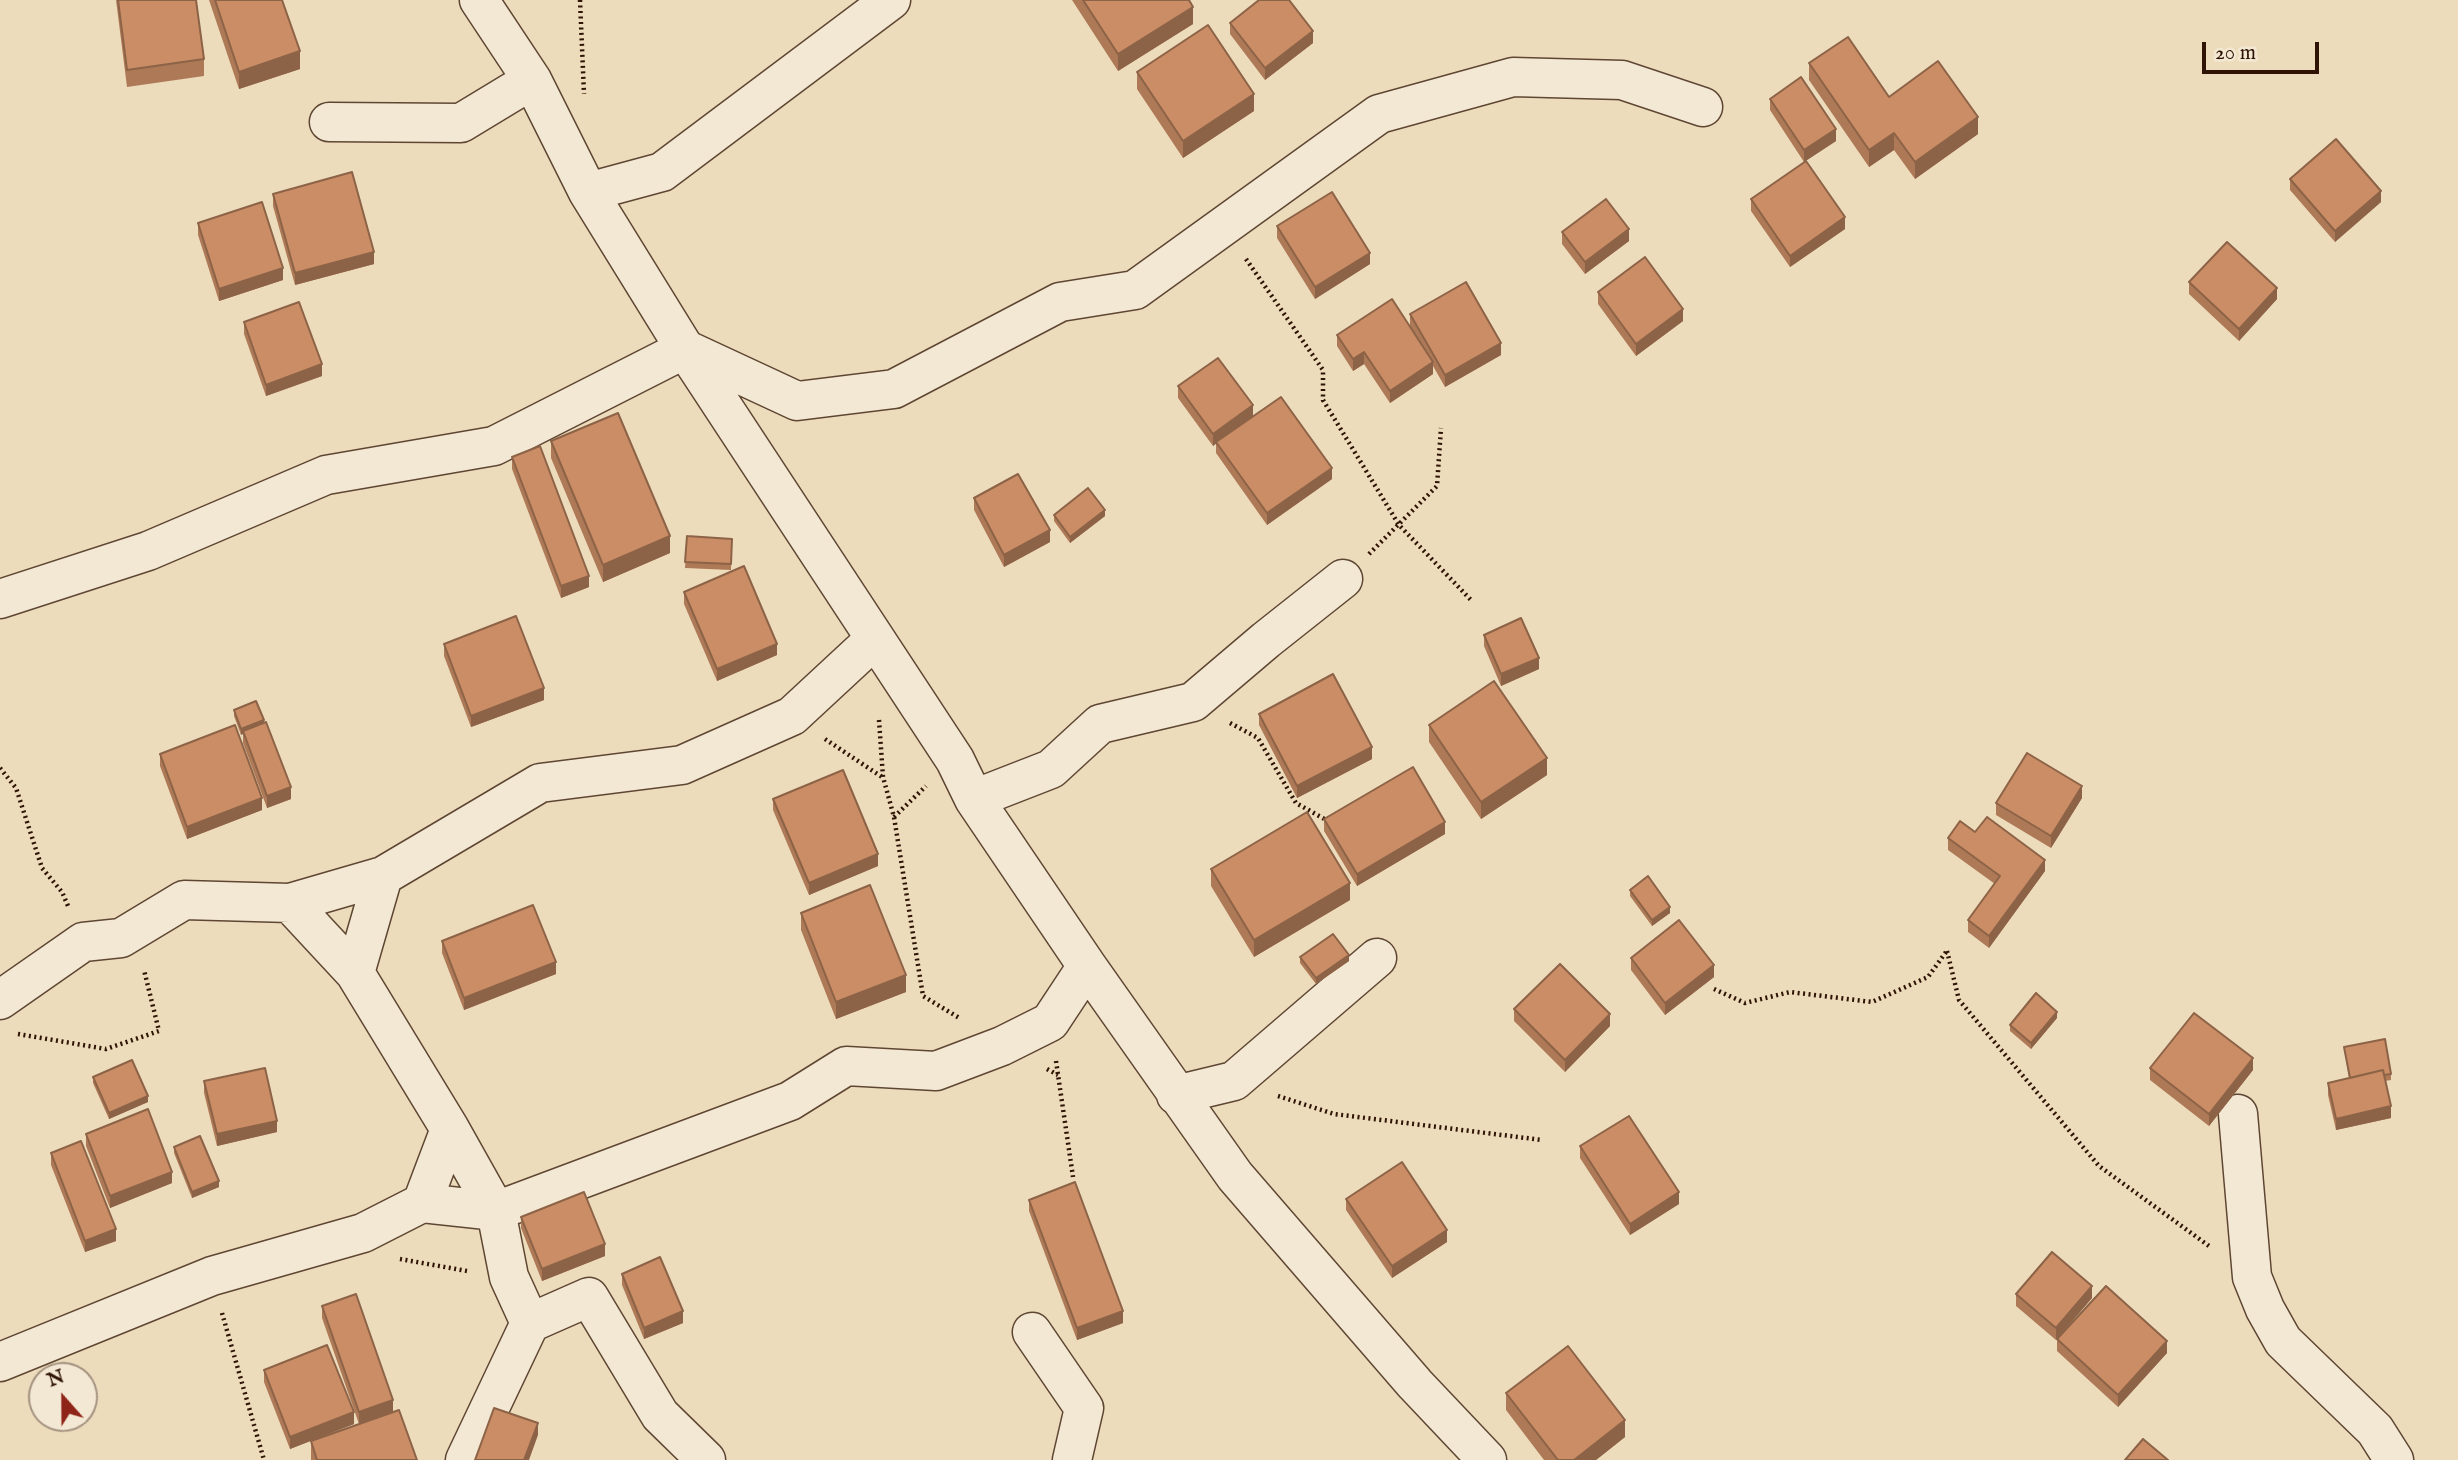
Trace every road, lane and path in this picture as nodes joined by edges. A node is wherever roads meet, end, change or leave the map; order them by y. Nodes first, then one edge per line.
1 (479, 0) edge
2 (891, 0) edge
3 (532, 80) junction
4 (1703, 107) dead end
5 (329, 122) dead end
6 (588, 192) junction
7 (1219, 230) junction
8 (685, 349) junction
9 (1441, 428) dead end
10 (1399, 525) junction
11 (1343, 579) joint
12 (0, 600) edge
13 (1471, 600) dead end
14 (875, 639) junction
15 (1193, 702) junction
16 (879, 708) dead end
17 (792, 716) junction
18 (0, 768) edge
19 (883, 778) junction
20 (974, 799) junction
21 (1328, 821) edge
22 (383, 876) junction
23 (290, 903) junction
24 (121, 938) junction
25 (83, 942) junction
26 (1377, 958) dead end
27 (1087, 966) junction
28 (355, 973) junction
29 (1714, 989) dead end
30 (7, 1017) edge
31 (1051, 1022) junction
32 (1002, 1046) junction
33 (1058, 1074) junction
34 (1234, 1081) junction
35 (1176, 1095) junction
36 (2238, 1114) dead end
37 (450, 1129) junction
38 (1542, 1140) dead end
39 (1073, 1177) dead end
40 (422, 1203) junction
41 (496, 1212) junction
42 (363, 1233) junction
43 (212, 1276) junction
44 (2252, 1277) junction
45 (509, 1278) junction
46 (530, 1322) junction
47 (1032, 1332) dead end
48 (0, 1362) edge
49 (264, 1460) edge
50 (465, 1460) edge
51 (706, 1460) edge
52 (1072, 1460) edge
53 (1487, 1460) edge
54 (2394, 1460) edge

1 - 3 street
2 - 6 street
3 - 5 street
3 - 6 street
4 - 7 street
6 - 8 street
7 - 8 street
7 - 10 path
8 - 12 street
8 - 14 street
9 - 10 path
10 - 11 path
10 - 13 path
11 - 15 street
14 - 17 street
14 - 20 street
15 - 20 street
15 - 21 path
16 - 19 path
17 - 19 path
17 - 22 street
18 - 25 path
19 - 32 path
20 - 27 street
22 - 23 street
22 - 28 street
23 - 24 street
23 - 28 street
24 - 25 street
24 - 30 path
25 - 30 street
26 - 34 street
27 - 31 street
27 - 35 street
28 - 37 street
29 - 44 path
31 - 32 street
31 - 33 path
32 - 33 path
32 - 41 street
33 - 39 path
34 - 35 street
34 - 38 path
35 - 53 street
36 - 44 street
37 - 40 street
37 - 41 street
40 - 41 street
40 - 42 street
41 - 45 street
42 - 43 street
42 - 45 path
43 - 48 street
43 - 49 path
44 - 54 street
45 - 46 street
46 - 50 street
46 - 51 street
47 - 52 street

